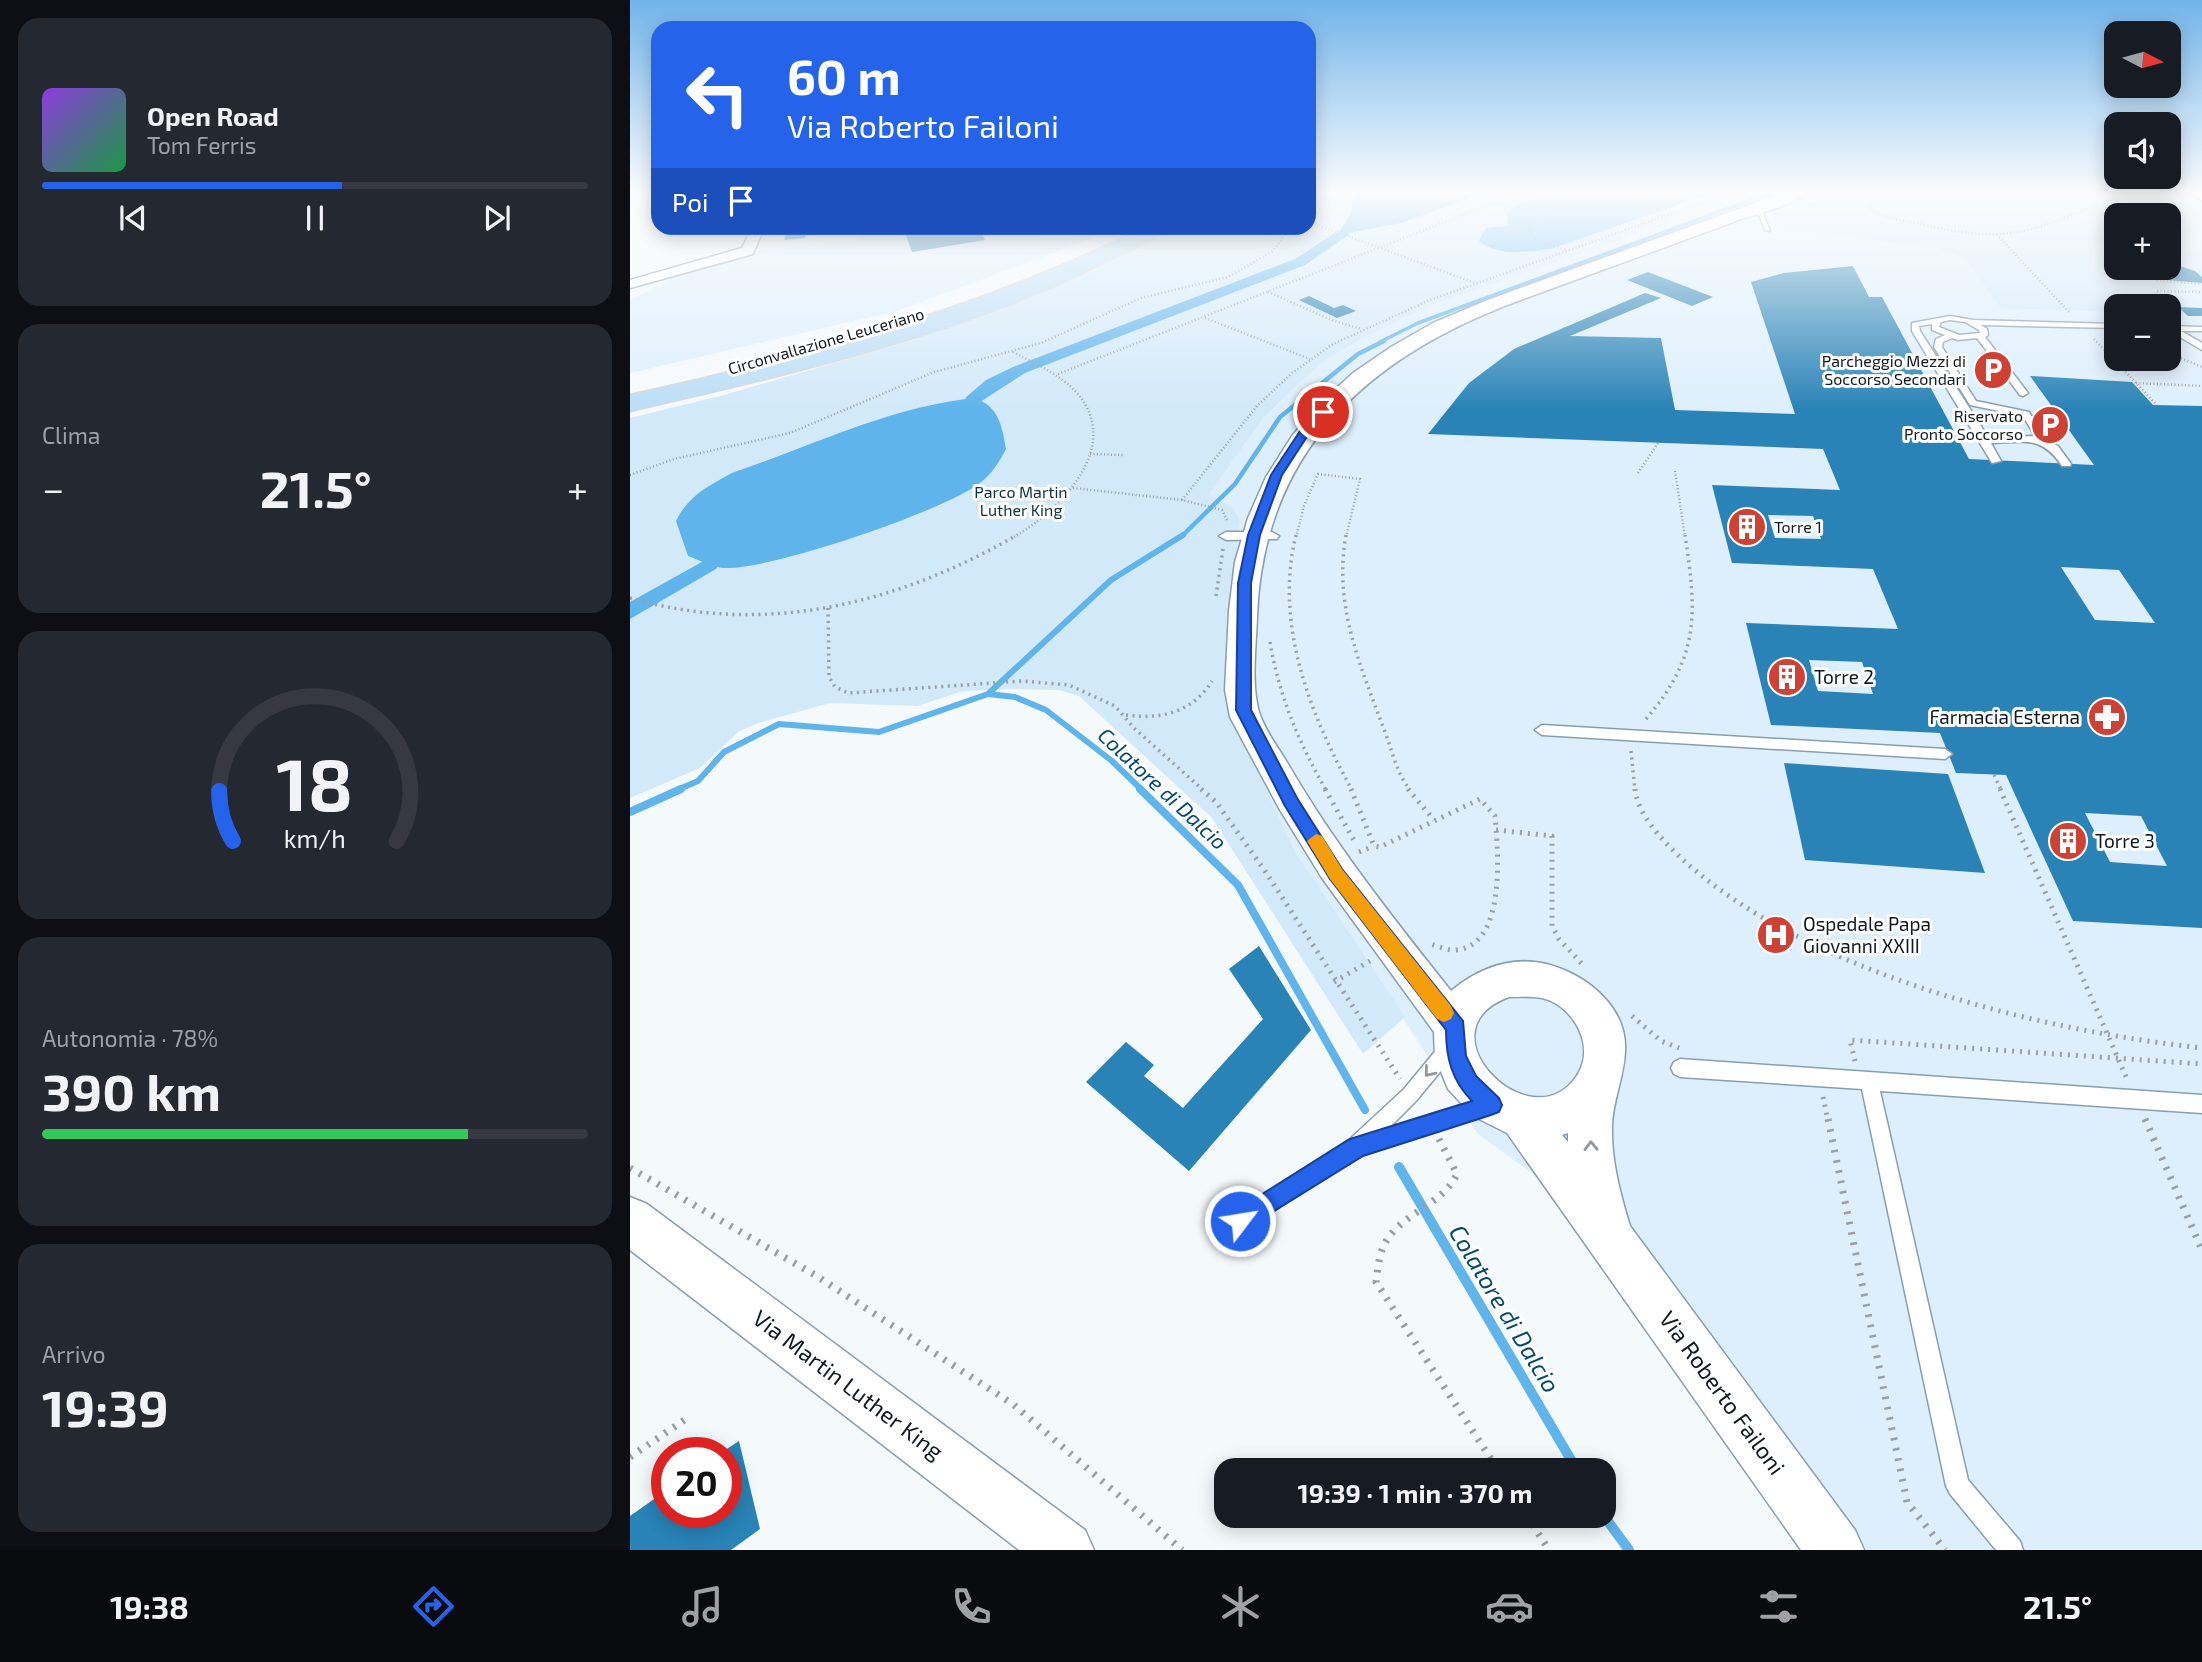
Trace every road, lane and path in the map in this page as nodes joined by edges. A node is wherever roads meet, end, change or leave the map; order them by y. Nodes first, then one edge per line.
1 (700, 264) edge
2 (1037, 264) edge
3 (1057, 264) edge
4 (1084, 264) edge
5 (1251, 264) edge
6 (1335, 264) edge
7 (1424, 264) edge
8 (1628, 264) edge
9 (2024, 264) edge
10 (2160, 280) edge
11 (1475, 283) dead end
12 (630, 284) edge
13 (2202, 284) edge
14 (1268, 292) junction
15 (2202, 292) edge
16 (2159, 294) edge
17 (2181, 314) edge
18 (1204, 318) junction
19 (1937, 320) junction
20 (1974, 322) junction
21 (929, 324) junction
22 (2080, 325) junction
23 (2104, 326) edge
24 (2196, 329) edge
25 (1363, 330) dead end
26 (2181, 334) edge
27 (1951, 337) junction
28 (1980, 337) junction
29 (2199, 344) edge
30 (1012, 352) junction
31 (2181, 358) edge
32 (1310, 359) dead end
33 (2202, 367) edge
34 (1058, 374) junction
35 (630, 381) edge
36 (2135, 383) junction
37 (2202, 386) edge
38 (630, 391) edge
39 (2023, 393) dead end
40 (630, 403) edge
41 (2155, 403) dead end
42 (630, 412) edge
43 (1985, 440) junction
44 (2039, 441) junction
45 (1658, 443) dead end
46 (1090, 454) junction
47 (1123, 455) dead end
48 (1996, 461) dead end
49 (2066, 464) dead end
50 (1675, 471) dead end
51 (1638, 473) dead end
52 (630, 475) edge
53 (1072, 488) junction
54 (1182, 500) dead end
55 (1198, 503) dead end
56 (1226, 536) junction
57 (1263, 536) junction
58 (630, 598) edge
59 (1216, 601) dead end
60 (828, 608) junction
61 (1269, 631) dead end
62 (1215, 676) dead end
63 (1125, 715) junction
64 (1542, 730) dead end
65 (1634, 737) junction
66 (1945, 754) dead end
67 (1994, 775) dead end
68 (1434, 820) junction
69 (1496, 831) junction
70 (1374, 846) junction
71 (1361, 852) junction
72 (1360, 863) dead end
73 (1425, 938) dead end
74 (1590, 971) dead end
75 (1629, 1012) dead end
76 (1456, 1034) junction
77 (2108, 1036) junction
78 (2202, 1048) edge
79 (2118, 1059) junction
80 (1684, 1060) joint
81 (1842, 1060) dead end
82 (2202, 1064) edge
83 (1819, 1078) junction
84 (1869, 1082) junction
85 (1595, 1088) junction
86 (2136, 1098) junction
87 (1406, 1100) junction
88 (2202, 1104) edge
89 (1506, 1111) junction
90 (1422, 1126) junction
91 (1357, 1146) junction
92 (630, 1168) edge
93 (630, 1221) edge
94 (1240, 1221) dead end
95 (1609, 1236) junction
96 (2202, 1251) edge
97 (686, 1419) dead end
98 (630, 1457) edge
99 (1490, 1458) edge
100 (1535, 1528) edge
101 (1041, 1544) edge
102 (1182, 1550) edge
103 (1549, 1550) edge
104 (1835, 1550) edge
105 (1945, 1550) edge
106 (2011, 1550) edge

1 - 12 street
2 - 35 highway
3 - 38 highway, Circonvallazione Leuceriano
4 - 21 highway, Circonvallazione Leuceriano
5 - 30 path
6 - 14 path
7 - 11 path
8 - 57 street, Via Roberto Failoni
9 - 22 path
10 - 13 path
14 - 18 path
14 - 25 path
15 - 16 path
17 - 24 path
18 - 32 path
18 - 34 path
19 - 20 lane
19 - 27 lane
19 - 43 lane
20 - 22 lane
20 - 28 lane
21 - 40 highway, Circonvallazione Leuceriano
21 - 42 highway
22 - 23 lane
22 - 36 path
24 - 29 lane
26 - 29 lane
27 - 28 lane
27 - 44 lane
28 - 39 lane
30 - 34 path
30 - 52 path
31 - 33 path
34 - 46 path
36 - 37 path
36 - 41 path
43 - 44 lane
43 - 48 lane
44 - 49 lane
45 - 51 path
46 - 47 path
46 - 53 path
50 - 65 path
53 - 54 path
53 - 60 path
55 - 56 path
56 - 57 street
56 - 59 path
57 - 76 street, Via Roberto Failoni
58 - 60 path
60 - 63 path
61 - 71 path
62 - 63 path
63 - 87 path
64 - 65 lane
65 - 66 lane
65 - 77 path
67 - 77 path
68 - 69 path
68 - 70 path
68 - 70 path
69 - 73 path
69 - 74 path
70 - 71 path
71 - 72 path
75 - 80 path
76 - 85 street, Via Roberto Failoni
76 -> 87 lane
76 - 89 street, Via Roberto Failoni
77 - 78 path
77 - 79 path
79 - 81 path
79 - 82 path
79 - 86 path
80 - 83 lane
83 - 84 lane
83 - 105 path
84 - 86 lane
84 - 106 lane
85 - 89 street
95 -> 85 street, Via Roberto Failoni
86 - 88 lane
86 - 96 path
87 - 91 lane
89 - 90 lane
89 - 95 street, Via Roberto Failoni
90 - 91 lane
90 - 99 path
91 - 94 lane
92 - 102 path
93 - 101 street, Via Martin Luther King
95 - 104 street, Via Roberto Failoni
97 - 98 path
100 - 103 path

